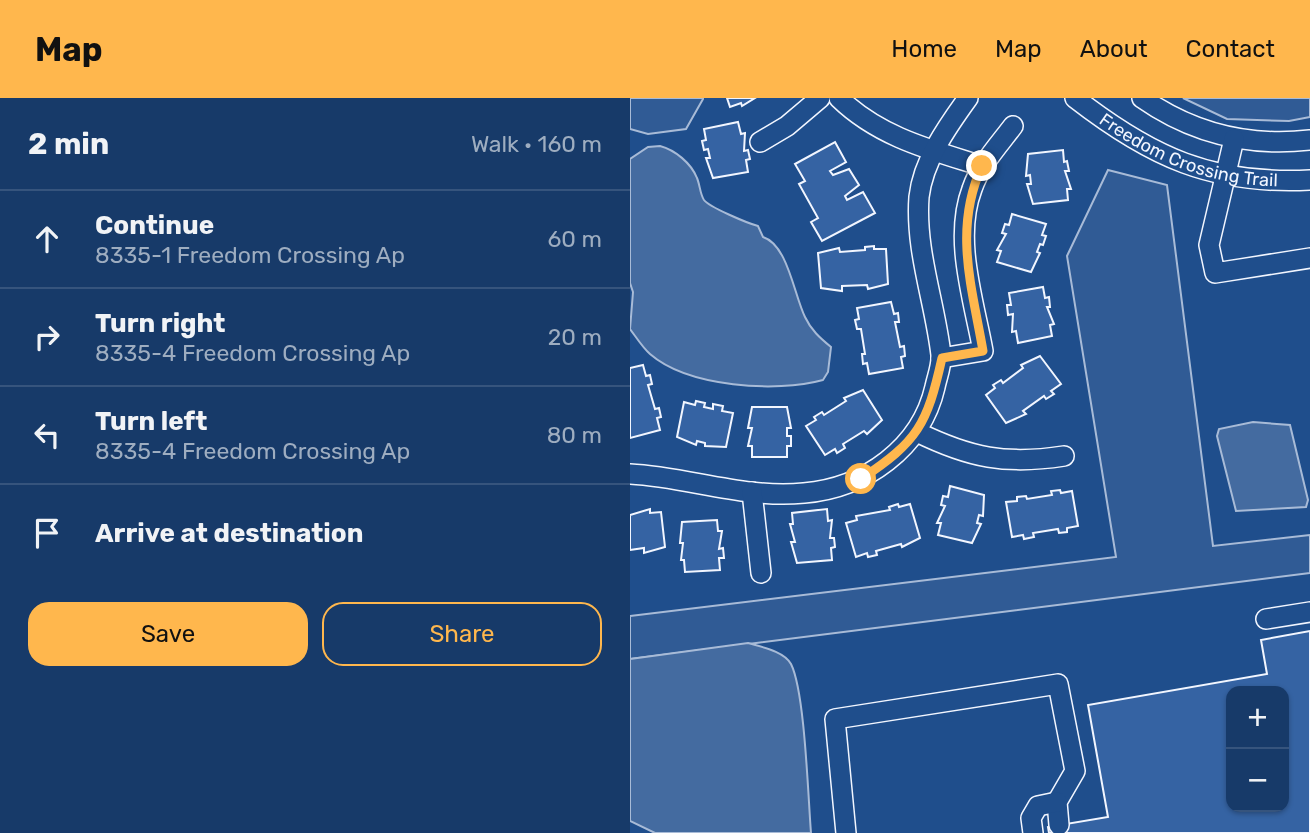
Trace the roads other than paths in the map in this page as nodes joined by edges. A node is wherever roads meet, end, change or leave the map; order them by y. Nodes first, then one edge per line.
1 (820, 98) edge
2 (839, 98) edge
3 (968, 98) edge
4 (1075, 98) edge
5 (1142, 98) edge
6 (1013, 126) dead end
7 (1234, 139) junction
8 (1310, 140) edge
9 (760, 142) dead end
10 (935, 151) junction
11 (982, 166) junction
12 (1226, 176) junction
13 (1310, 182) edge
14 (1310, 258) edge
15 (942, 358) junction
16 (917, 432) junction
17 (1064, 456) dead end
18 (630, 474) edge
19 (752, 492) junction
20 (761, 573) dead end
21 (1310, 612) edge
22 (1266, 619) dead end
23 (1057, 802) junction
24 (1059, 825) dead end
25 (846, 833) edge
26 (1033, 833) edge

1 - 9 street
2 - 10 street
3 - 10 street
4 - 12 street, Freedom Crossing Trail
5 - 7 street, Freedom Crossing Trail
6 - 11 street
7 - 8 street, Freedom Crossing Trail
7 - 12 street
10 - 11 street
10 - 15 street
11 - 15 street
12 - 13 street, Freedom Crossing Trail
12 - 14 street
15 - 16 street
16 - 17 street
16 - 19 street
18 - 19 street
19 - 20 street
21 - 22 street
23 - 24 street
23 - 25 street
23 - 26 street

